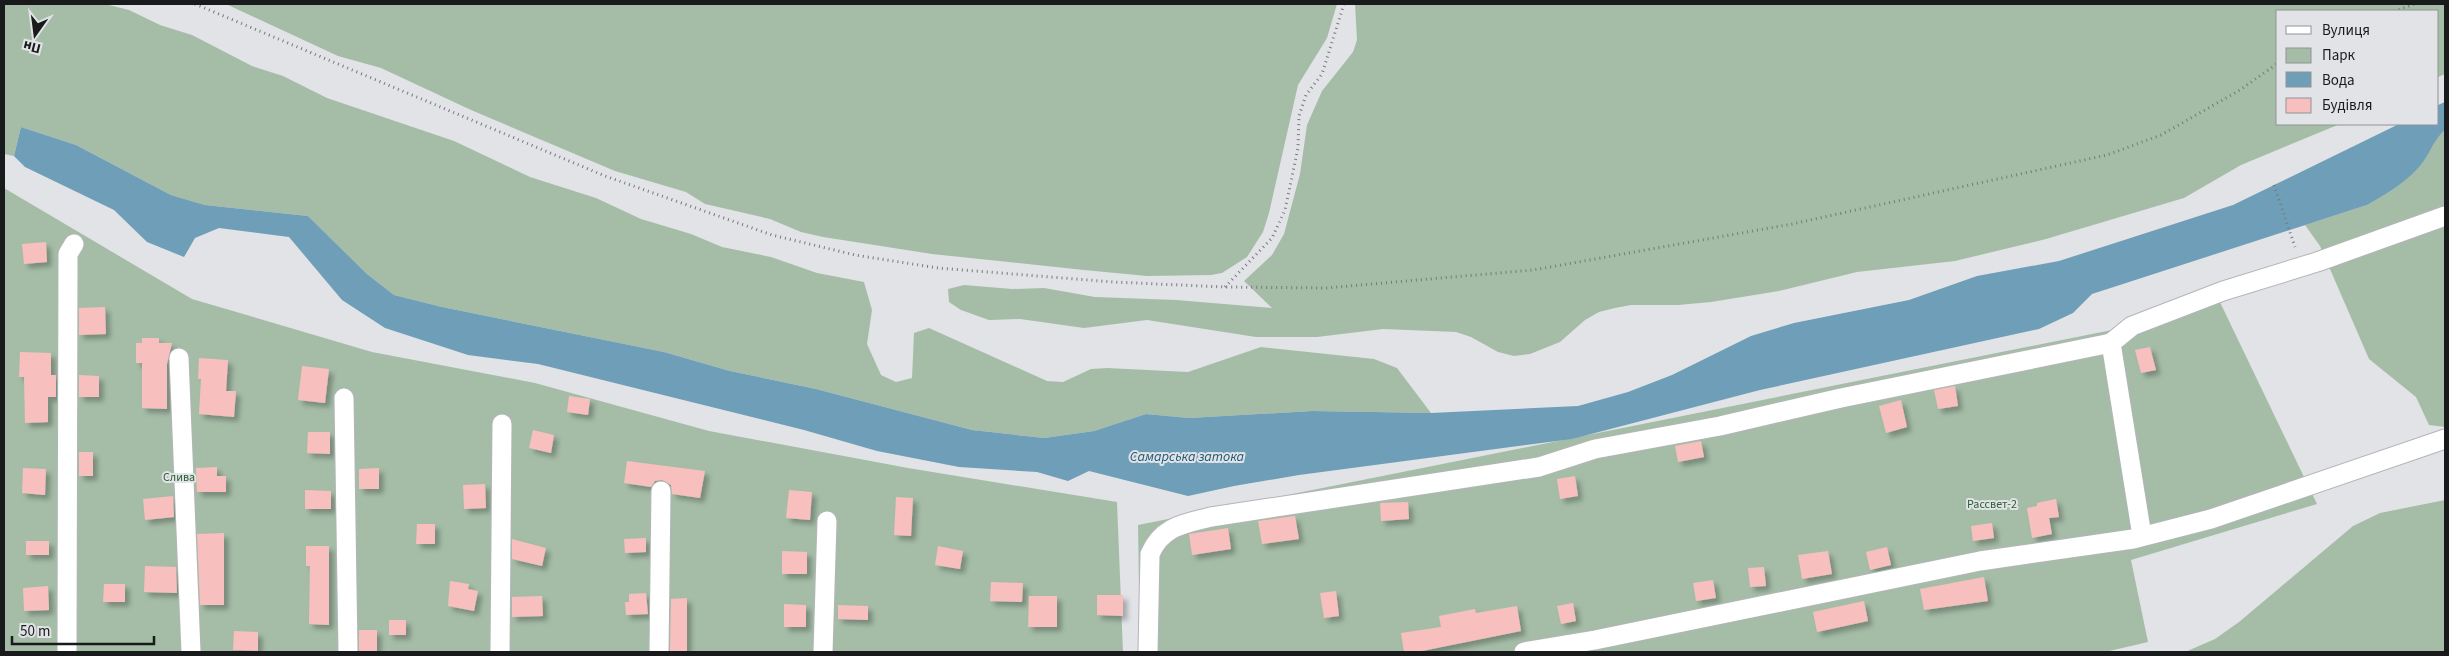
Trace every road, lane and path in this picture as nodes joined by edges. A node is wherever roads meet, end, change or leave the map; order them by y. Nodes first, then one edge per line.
1 (195, 4) edge
2 (1344, 4) edge
3 (2414, 4) edge
4 (2397, 10) edge
5 (2276, 64) edge
6 (2274, 184) dead end
7 (2445, 216) edge
8 (74, 244) dead end
9 (2295, 248) dead end
10 (1225, 286) junction
11 (2111, 343) junction
12 (179, 358) dead end
13 (344, 398) dead end
14 (502, 424) dead end
15 (2445, 439) edge
16 (661, 491) dead end
17 (826, 520) dead end
18 (2142, 536) junction
19 (67, 652) edge
20 (190, 652) edge
21 (348, 652) edge
22 (500, 652) edge
23 (659, 652) edge
24 (823, 652) edge
25 (1148, 652) edge
26 (1524, 652) edge

1 - 10 path
2 - 10 path
3 - 4 path
5 - 10 path
6 - 9 path
7 - 11 lane
8 - 19 lane
11 - 18 lane
11 - 25 lane
12 - 20 lane
13 - 21 lane
14 - 22 lane
15 - 18 lane
16 - 23 lane
17 - 24 lane
18 - 26 lane

